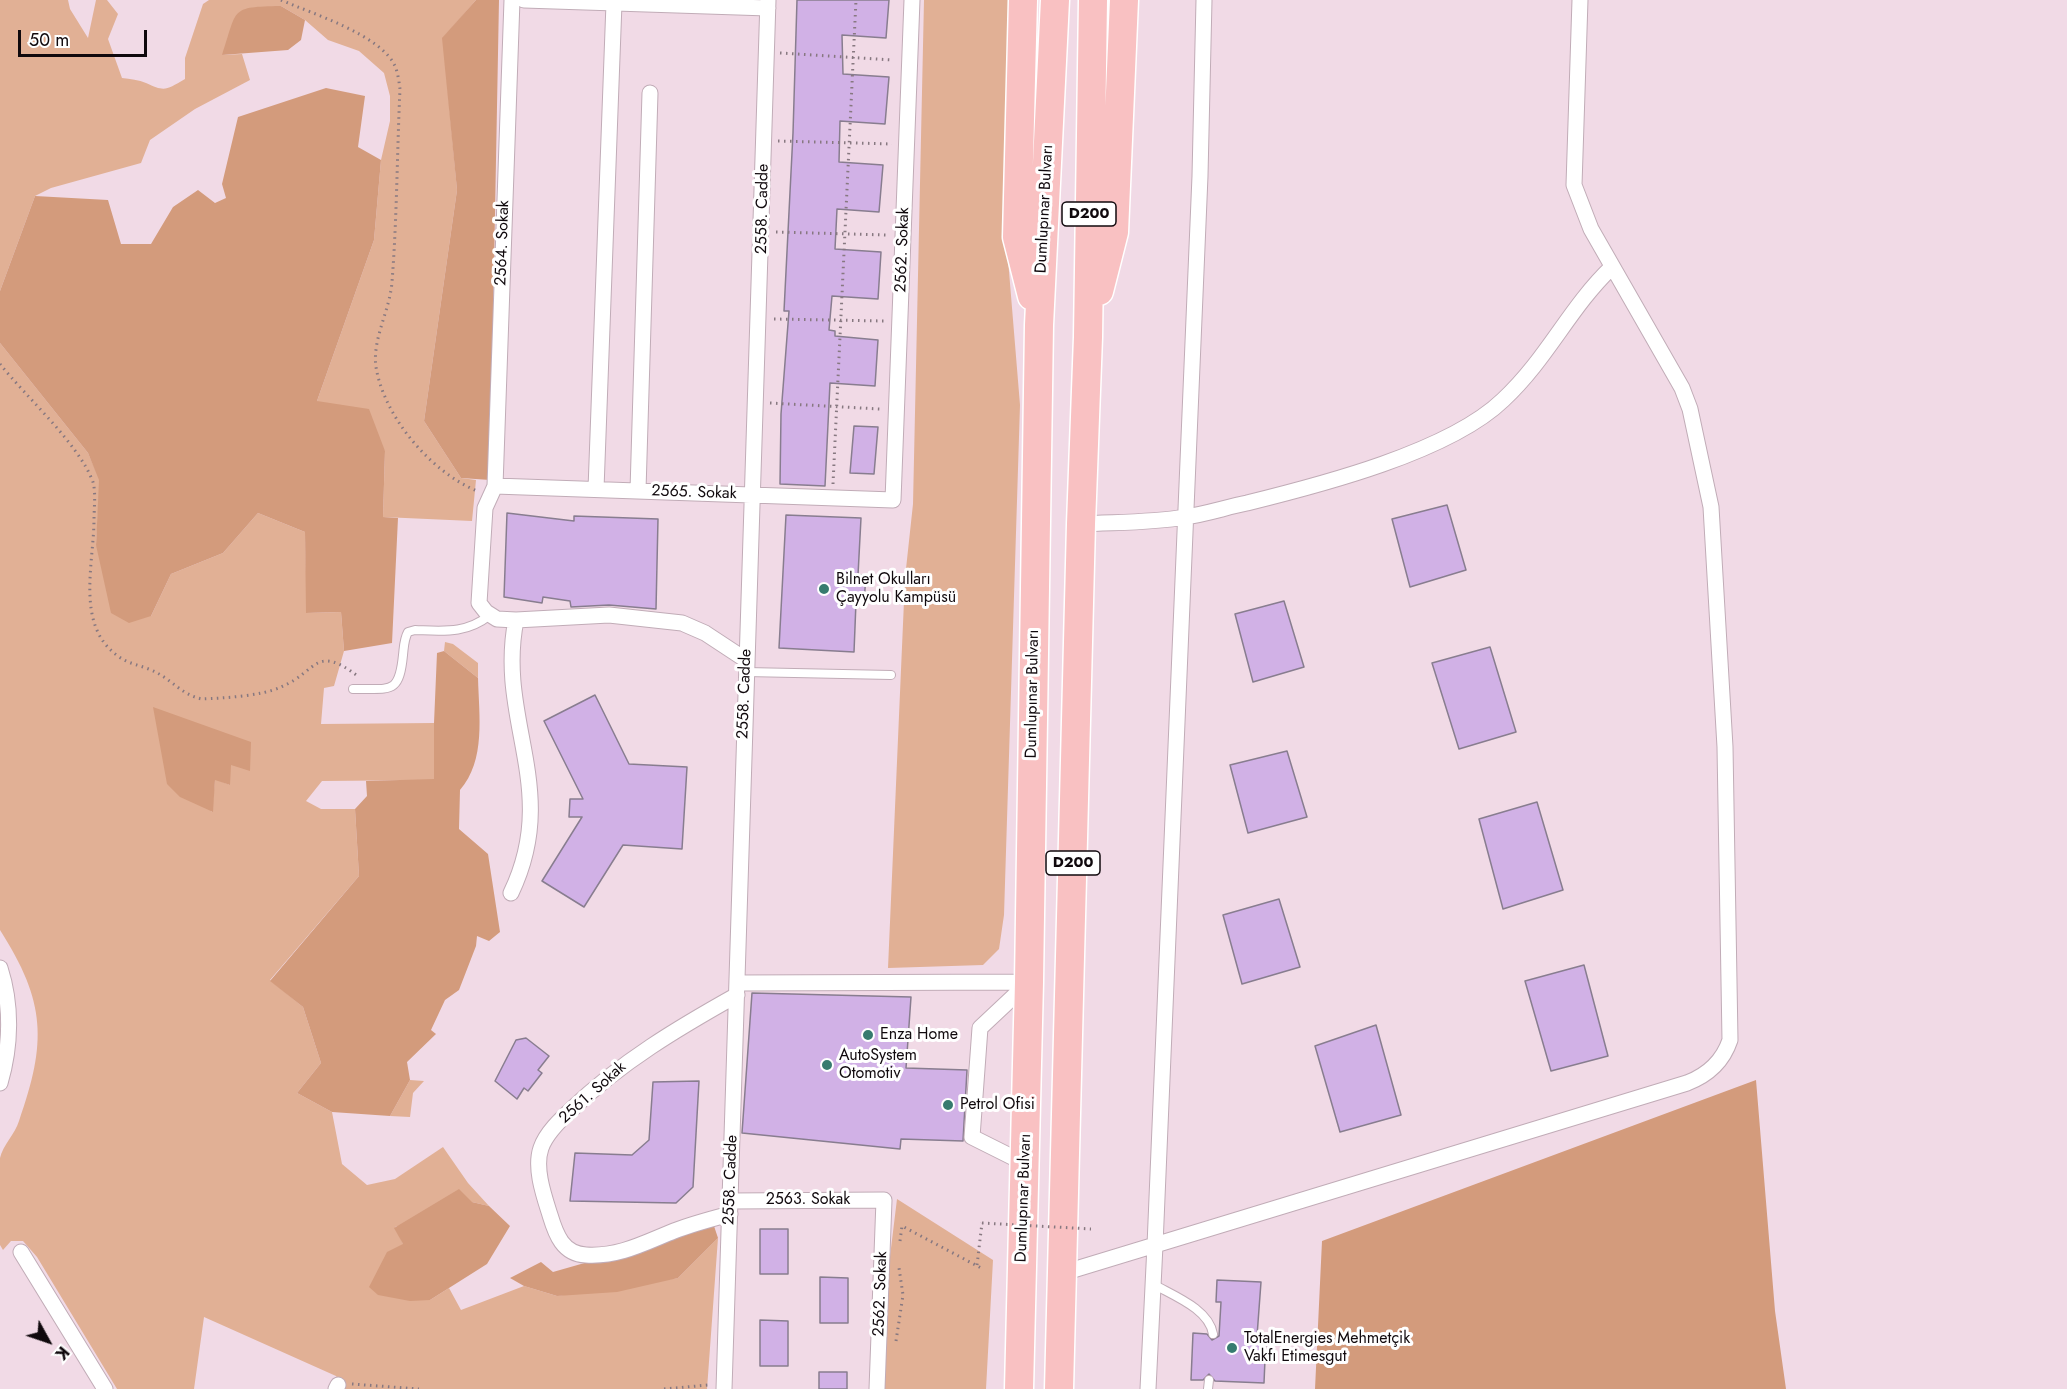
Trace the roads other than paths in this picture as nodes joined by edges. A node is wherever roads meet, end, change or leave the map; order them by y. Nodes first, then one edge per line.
1 (512, 0) edge
2 (524, 0) edge
3 (912, 0) edge
4 (1023, 0) edge
5 (1055, 0) edge
6 (1093, 0) edge
7 (1124, 0) edge
8 (1204, 0) edge
9 (1580, 0) edge
10 (614, 3) junction
11 (768, 4) edge
12 (650, 93) dead end
13 (1612, 267) junction
14 (1039, 325) junction
15 (1088, 337) junction
16 (596, 489) junction
17 (638, 490) junction
18 (492, 491) junction
19 (753, 495) junction
20 (893, 500) joint
21 (1185, 517) junction
22 (1081, 524) junction
23 (490, 615) junction
24 (516, 620) junction
25 (746, 666) junction
26 (891, 675) dead end
27 (353, 689) dead end
28 (512, 893) dead end
29 (0, 968) edge
30 (1029, 981) junction
31 (737, 989) junction
32 (0, 1083) edge
33 (1026, 1164) junction
34 (884, 1200) joint
35 (731, 1208) junction
36 (1155, 1245) junction
37 (21, 1252) dead end
38 (1063, 1273) junction
39 (1153, 1284) junction
40 (1213, 1334) dead end
41 (724, 1386) edge
42 (105, 1389) edge
43 (877, 1389) edge
44 (1019, 1389) edge
45 (1059, 1389) edge
46 (1148, 1389) edge

1 - 18 street, 2564. Sokak
2 - 10 street
3 - 20 street, 2562. Sokak
4 - 14 highway
5 - 14 highway, Dumlupınar Bulvarı / D200
6 - 15 highway, D200
7 - 15 highway
8 - 21 street
9 - 13 street
10 - 11 street
10 - 16 street
11 - 19 street, 2558. Cadde
12 - 17 street
13 - 21 street
13 - 36 street
14 - 30 highway, Dumlupınar Bulvarı / D200
15 - 22 highway, D200
16 - 17 street, 2565. Sokak
16 - 18 street, 2565. Sokak
17 - 19 street, 2565. Sokak
18 - 23 street, 2564. Sokak
19 - 20 street, 2565. Sokak
19 - 25 street, 2558. Cadde
21 - 22 street
21 - 36 street
22 - 38 highway, D200
23 - 24 street
23 - 27 lane
24 - 25 street
24 - 28 street
25 - 26 lane
25 - 31 street, 2558. Cadde
29 - 32 street
30 - 31 street
30 - 33 highway, Dumlupınar Bulvarı / D200
30 - 33 street
31 - 35 street, 2558. Cadde
31 - 35 street, 2561. Sokak
33 - 44 highway, Dumlupınar Bulvarı / D200
34 - 35 street, 2563. Sokak
34 - 43 street, 2562. Sokak
35 - 41 street, 2558. Cadde
36 - 38 street
36 - 39 street
37 - 42 street
38 - 45 highway, D200
39 - 40 lane
39 - 46 street

